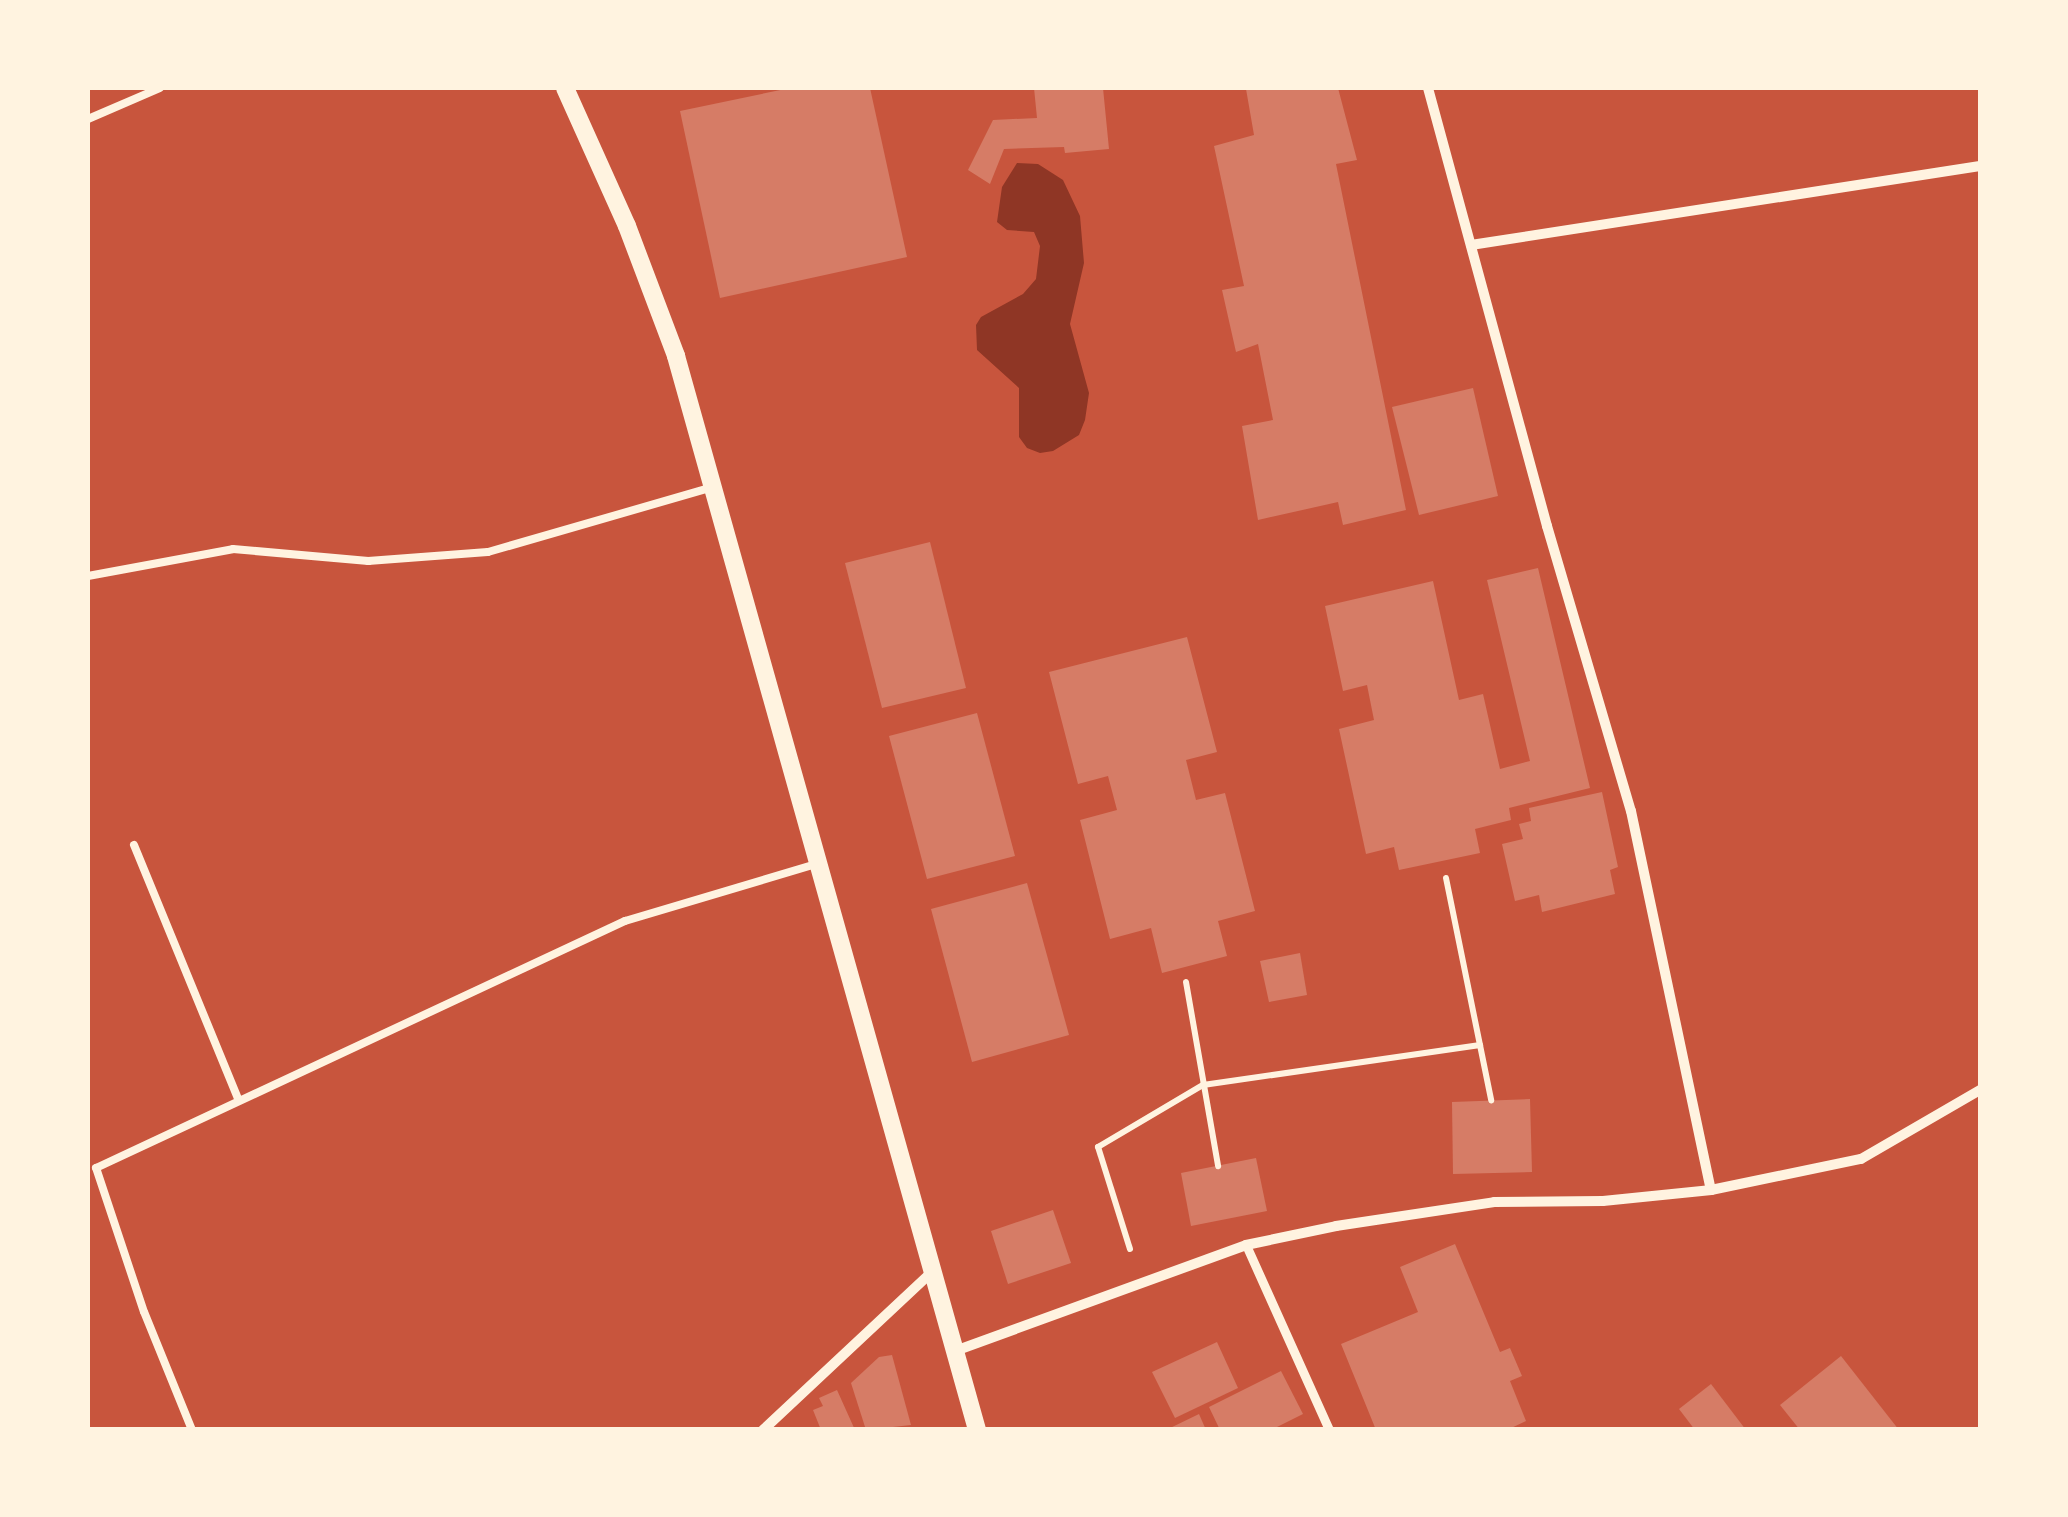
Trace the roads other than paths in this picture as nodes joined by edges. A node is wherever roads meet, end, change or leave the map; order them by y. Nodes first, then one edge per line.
1 (160, 88) edge
2 (565, 88) edge
3 (1428, 88) edge
4 (88, 119) edge
5 (1980, 166) edge
6 (1471, 245) junction
7 (714, 486) junction
8 (88, 576) edge
9 (134, 845) dead end
10 (819, 863) junction
11 (1980, 1090) edge
12 (238, 1098) junction
13 (1711, 1190) junction
14 (1246, 1245) junction
15 (932, 1272) junction
16 (955, 1350) junction
17 (192, 1430) edge
18 (763, 1430) edge
19 (977, 1430) edge
20 (1329, 1430) edge

1 - 4 lane
2 - 7 street
3 - 6 street
5 - 6 street
6 - 13 street
7 - 8 lane
7 - 10 street
9 - 12 lane
10 - 12 lane
10 - 15 street
11 - 13 street
12 - 17 lane
13 - 14 street
14 - 16 street
14 - 20 street
15 - 16 street
15 - 18 street
16 - 19 street

